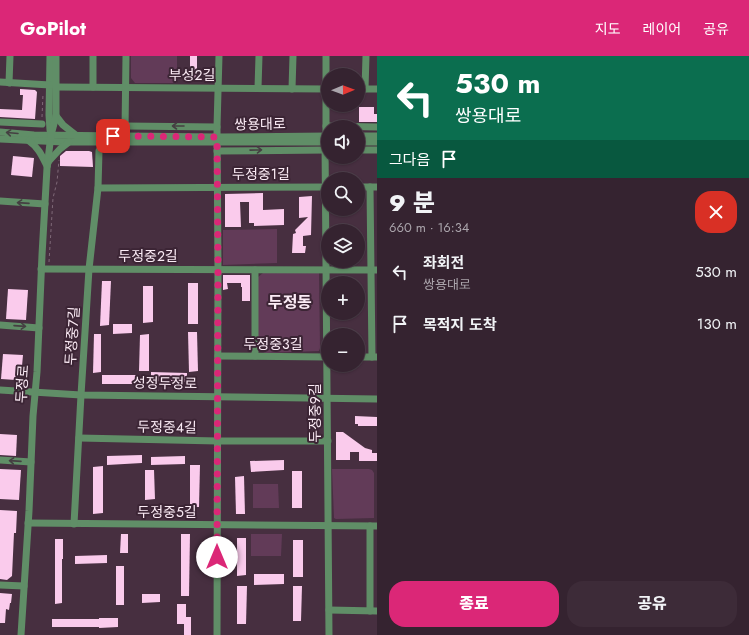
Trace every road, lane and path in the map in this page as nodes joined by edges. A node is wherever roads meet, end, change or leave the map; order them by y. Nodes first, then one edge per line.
1 (10, 56) edge
2 (50, 56) edge
3 (56, 56) edge
4 (93, 56) edge
5 (126, 56) edge
6 (219, 56) edge
7 (259, 56) edge
8 (293, 56) edge
9 (326, 56) edge
10 (366, 56) edge
11 (326, 68) edge
12 (365, 68) edge
13 (0, 82) edge
14 (9, 83) junction
15 (53, 86) junction
16 (93, 87) junction
17 (126, 87) junction
18 (218, 88) junction
19 (258, 88) junction
20 (292, 88) junction
21 (321, 89) edge
22 (365, 89) edge
23 (377, 89) edge
24 (52, 115) junction
25 (0, 122) edge
26 (42, 124) junction
27 (125, 126) junction
28 (217, 127) junction
29 (365, 127) edge
30 (377, 127) edge
31 (0, 132) edge
32 (77, 136) junction
33 (125, 136) junction
34 (365, 136) edge
35 (377, 136) edge
36 (29, 138) junction
37 (51, 138) junction
38 (0, 139) edge
39 (321, 139) edge
40 (217, 140) junction
41 (69, 142) junction
42 (365, 142) edge
43 (377, 142) edge
44 (59, 150) junction
45 (99, 150) dead end
46 (321, 150) edge
47 (365, 150) edge
48 (377, 150) edge
49 (217, 151) junction
50 (48, 166) junction
51 (217, 187) junction
52 (321, 187) edge
53 (374, 187) edge
54 (98, 188) junction
55 (0, 201) edge
56 (45, 204) junction
57 (327, 216) edge
58 (45, 269) junction
59 (89, 269) junction
60 (218, 270) junction
61 (255, 270) junction
62 (326, 270) junction
63 (374, 270) edge
64 (0, 325) edge
65 (39, 328) junction
66 (327, 328) edge
67 (218, 356) junction
68 (255, 356) junction
69 (321, 357) edge
70 (374, 357) edge
71 (328, 372) edge
72 (0, 390) edge
73 (35, 392) junction
74 (81, 395) junction
75 (218, 397) junction
76 (328, 398) junction
77 (377, 399) edge
78 (78, 438) junction
79 (218, 441) junction
80 (328, 441) junction
81 (0, 460) edge
82 (31, 462) junction
83 (28, 523) junction
84 (74, 524) junction
85 (217, 525) junction
86 (329, 526) junction
87 (374, 526) edge
88 (0, 585) edge
89 (24, 586) junction
90 (329, 610) junction
91 (374, 611) edge
92 (21, 635) edge
93 (217, 635) edge
94 (330, 635) edge

1 - 14 street
2 - 15 street, 두정로
3 - 15 street, 두정로
4 - 16 street
5 - 17 street
6 - 18 street
7 - 19 street
8 - 20 street
9 - 11 street, 두정중9길
10 - 12 street
13 - 14 street, 부성2길
14 - 15 street, 부성2길
15 - 16 street, 부성2길
15 - 24 street, 두정로
16 - 17 street, 부성2길
17 - 18 street, 부성2길
17 - 27 street
18 - 19 street, 부성2길
18 - 28 street
19 - 20 street, 부성2길
20 - 21 street, 부성2길
22 - 23 street
24 - 26 street
24 - 32 street
24 - 37 street, 두정로
25 - 26 street
26 - 36 street
28 -> 27 street
27 - 33 street
28 - 40 street
29 - 30 street
36 -> 31 street, 쌍용대로
32 - 33 street, 쌍용대로
32 - 37 street, 쌍용대로
33 - 40 street, 쌍용대로
34 - 35 street
36 - 37 street, 쌍용대로
36 - 38 street, 쌍용대로
36 - 50 street
37 - 41 street, 쌍용대로
37 - 50 street, 두정로
39 - 40 street, 쌍용대로
40 - 41 street, 쌍용대로
40 - 49 street
41 - 44 street
42 - 43 street
44 - 50 street
44 - 58 path
45 - 54 street, 두정중7길
49 -> 46 street
47 - 48 street
49 - 51 street
50 - 56 street, 두정로
51 - 52 street, 두정중1길
51 - 54 street, 두정중1길
51 - 60 street
53 - 63 street
54 - 59 street, 두정중7길
56 -> 55 street
56 - 58 street, 두정로
57 - 62 street, 두정중9길
58 - 59 street, 두정중2길
58 - 65 street, 두정로
59 - 60 street, 두정중2길
59 - 74 street, 두정중7길
60 - 61 street, 두정중2길
60 - 67 street
61 - 62 street, 두정중2길
61 - 68 street
62 - 63 street, 두정중2길
62 - 66 street, 두정중9길
63 - 70 street
64 -> 65 street
65 - 73 street, 두정로
67 - 68 street, 두정중3길
67 - 75 street
68 - 69 street, 두정중3길
71 - 76 street, 두정중9길
72 - 73 street, 성정두정로
73 - 74 street, 성정두정로
73 - 82 street, 두정로
74 - 75 street, 성정두정로
74 - 78 street, 두정중7길
75 - 76 street, 성정두정로
75 - 79 street
76 - 77 street, 성정두정로
76 - 80 street, 두정중9길
78 - 79 street, 두정중4길
78 - 84 street, 두정중7길
79 - 80 street, 두정중4길
79 - 85 street
80 - 86 street, 두정중9길
82 -> 81 street
82 - 83 street, 두정로
83 - 84 street, 두정중5길
83 - 89 street, 두정로
84 - 85 street, 두정중5길
85 - 86 street, 두정중5길
85 - 93 street
86 - 87 street, 두정중5길
86 - 90 street, 두정중9길
87 - 91 street
88 - 89 street
89 - 92 street, 두정로
90 - 91 street
90 - 94 street, 두정중9길

